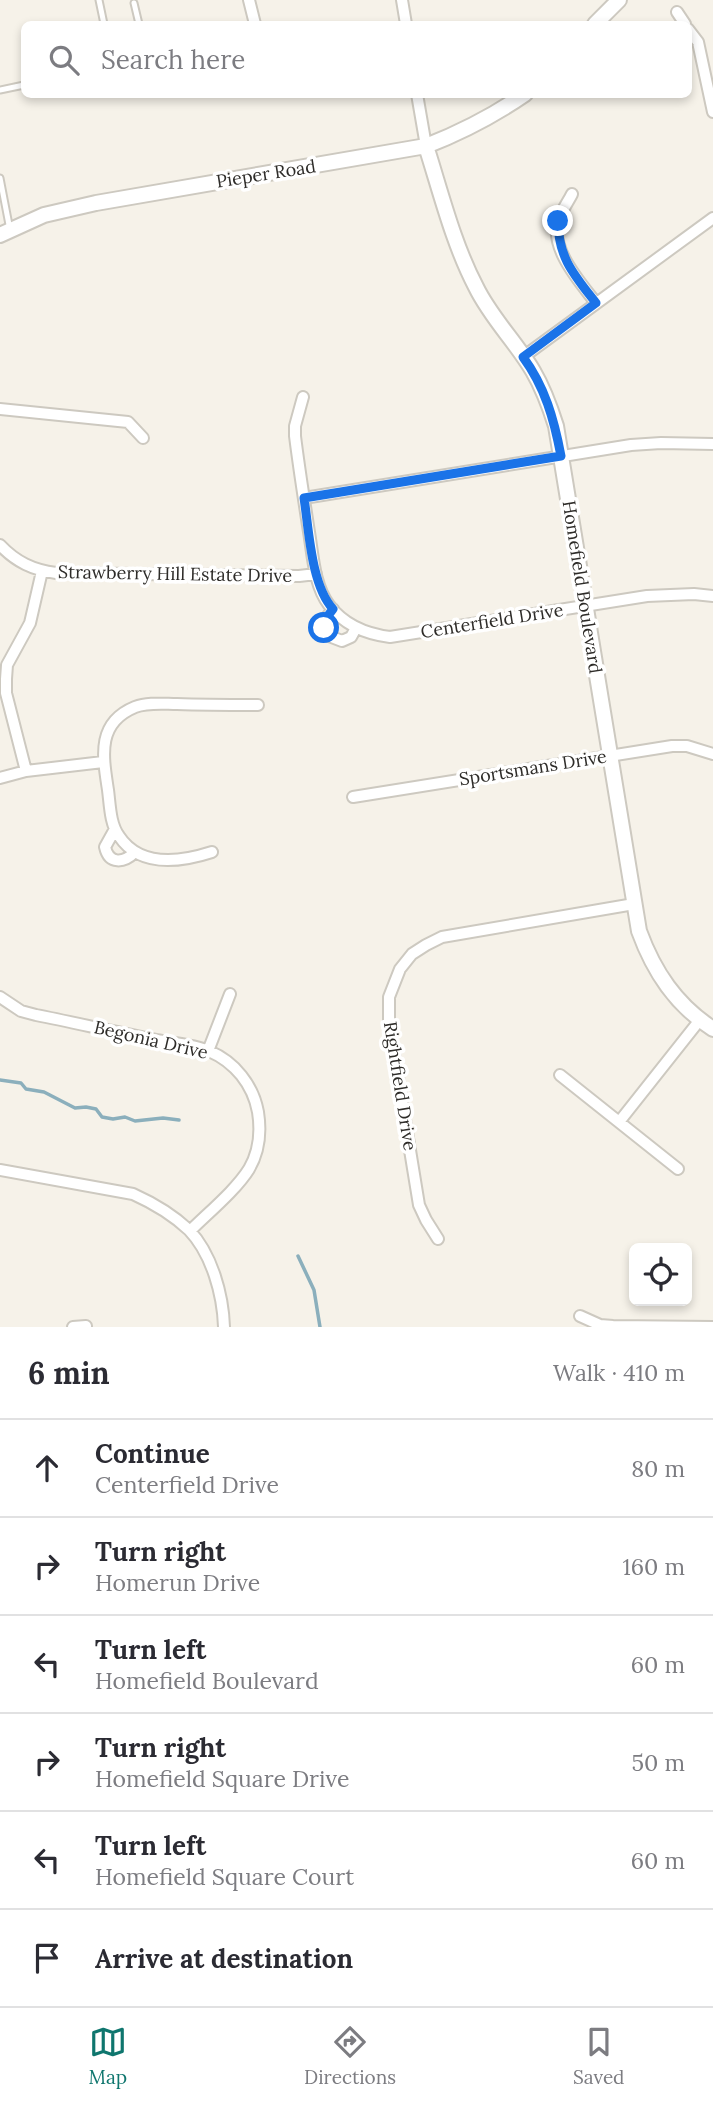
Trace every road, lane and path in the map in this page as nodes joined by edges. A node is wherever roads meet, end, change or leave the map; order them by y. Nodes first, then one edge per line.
1 (99, 0) edge
2 (249, 0) edge
3 (402, 0) edge
4 (619, 0) edge
5 (134, 3) dead end
6 (677, 12) dead end
7 (103, 21) edge
8 (138, 21) edge
9 (254, 21) edge
10 (406, 21) edge
11 (598, 21) edge
12 (683, 21) edge
13 (692, 34) edge
14 (21, 86) edge
15 (0, 90) edge
16 (418, 98) edge
17 (519, 98) edge
18 (713, 112) edge
19 (426, 146) junction
20 (0, 178) edge
21 (572, 194) dead end
22 (713, 218) edge
23 (5, 232) edge
24 (596, 303) junction
25 (523, 357) junction
26 (303, 397) dead end
27 (0, 409) edge
28 (144, 438) dead end
29 (713, 444) edge
30 (561, 456) junction
31 (304, 498) junction
32 (0, 545) edge
33 (42, 571) junction
34 (316, 574) junction
35 (713, 596) edge
36 (585, 605) junction
37 (333, 609) junction
38 (356, 628) junction
39 (258, 705) dead end
40 (713, 754) edge
41 (610, 756) junction
42 (103, 762) junction
43 (26, 771) junction
44 (0, 778) edge
45 (353, 797) dead end
46 (118, 833) junction
47 (135, 852) junction
48 (212, 852) dead end
49 (634, 904) junction
50 (230, 994) dead end
51 (0, 997) edge
52 (699, 1021) junction
53 (713, 1030) edge
54 (208, 1051) junction
55 (560, 1075) dead end
56 (619, 1122) junction
57 (678, 1169) dead end
58 (0, 1170) edge
59 (190, 1231) junction
60 (438, 1239) dead end
61 (580, 1316) dead end
62 (86, 1326) edge
63 (73, 1327) edge
64 (224, 1327) edge
65 (713, 1327) edge

1 - 7 lane
2 - 9 street
3 - 10 street
4 - 11 street
5 - 8 lane
6 - 12 street
13 - 18 street
14 - 15 lane
16 - 19 street
17 - 19 street, Pieper Road
19 - 23 street, Pieper Road
19 - 25 street, Homefield Boulevard
20 - 23 lane
21 - 24 street
22 - 24 street
24 - 25 street
25 - 30 street, Homefield Boulevard
26 - 31 street, Centerfield Drive
27 - 28 street
29 - 30 street
30 - 31 street
30 - 36 street, Homefield Boulevard
31 - 34 street, Centerfield Drive
32 - 33 street, Strawberry Hill Estate Drive
33 - 34 street, Strawberry Hill Estate Drive
33 - 43 street
34 - 37 street, Centerfield Drive
35 - 36 street, Centerfield Drive
36 - 38 street, Centerfield Drive
36 - 41 street, Homefield Boulevard
37 - 38 street, Centerfield Drive
37 - 38 street, Centerfield Drive
39 - 42 street
40 - 41 street, Sportsmans Drive
41 - 45 street, Sportsmans Drive
41 - 49 street, Homefield Boulevard
42 - 43 street
42 - 46 street
43 - 44 street
46 - 47 street
46 - 47 street
47 - 48 street
49 - 52 street, Homefield Boulevard
49 - 60 street, Rightfield Drive
50 - 54 street
51 - 54 street, Begonia Drive
52 - 53 street, Homefield Boulevard
52 - 56 street
54 - 59 street, Begonia Drive
55 - 56 street
56 - 57 street
58 - 59 street
59 - 64 street
61 - 65 street
62 - 63 street

